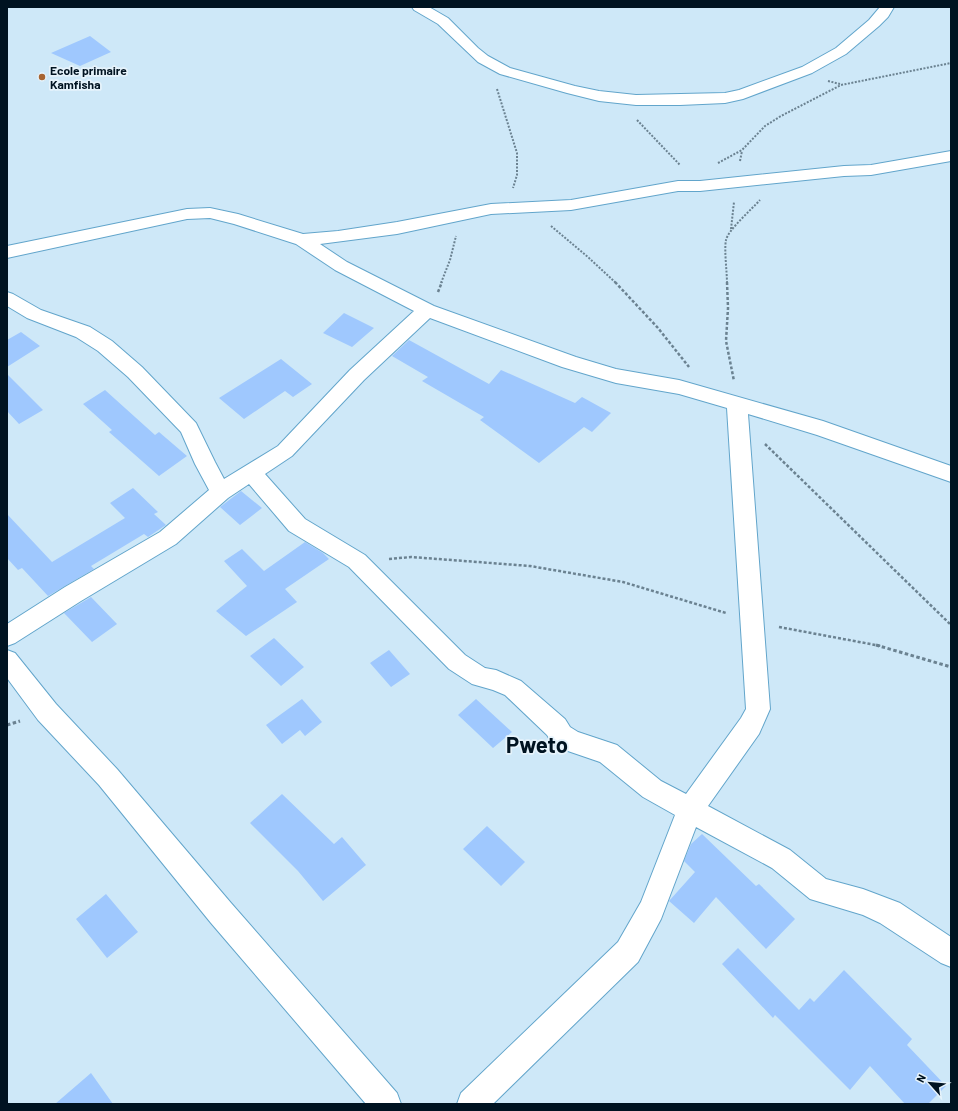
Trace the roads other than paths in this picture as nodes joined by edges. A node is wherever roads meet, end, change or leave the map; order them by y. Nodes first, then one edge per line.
1 (418, 7) edge
2 (887, 7) edge
3 (951, 156) edge
4 (302, 240) junction
5 (7, 252) edge
6 (7, 298) edge
7 (427, 310) junction
8 (737, 415) junction
9 (252, 473) junction
10 (951, 474) edge
11 (221, 492) junction
12 (7, 636) edge
13 (7, 660) edge
14 (690, 810) junction
15 (951, 953) edge
16 (386, 1104) edge
17 (472, 1104) edge

1 - 2 street
3 - 4 street
4 - 5 street
4 - 7 street
6 - 11 street
7 - 8 street
7 - 9 street
8 - 10 street
8 - 14 street
9 - 11 street
9 - 14 street
11 - 12 street
13 - 16 street
14 - 15 street
14 - 17 street

